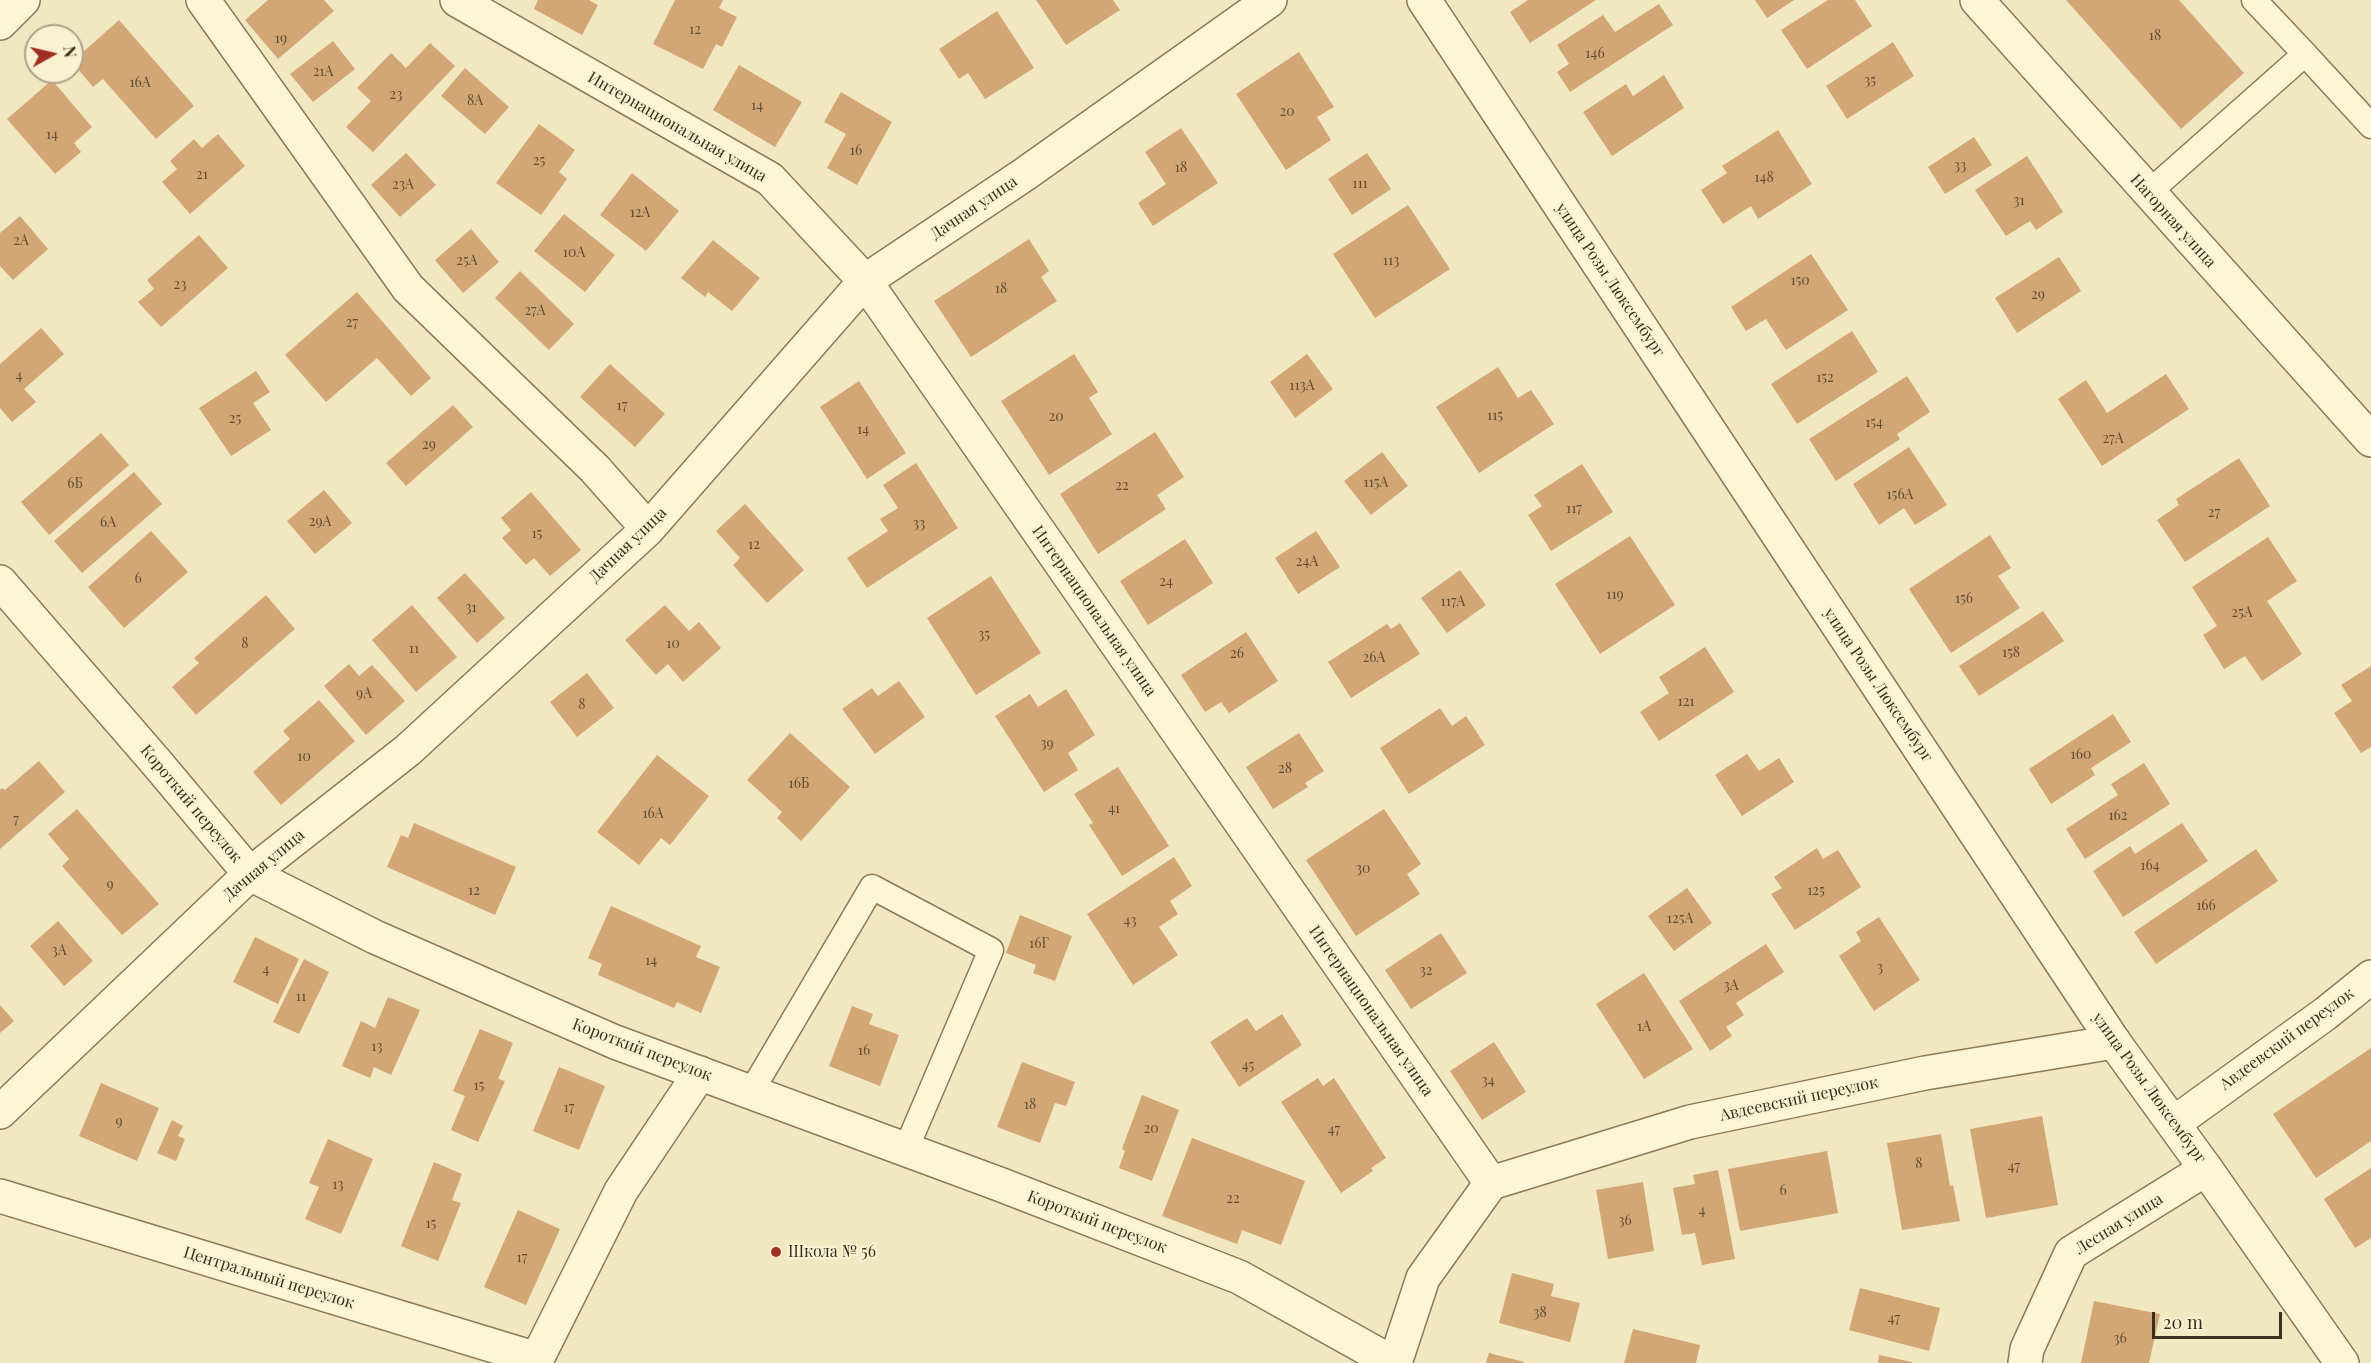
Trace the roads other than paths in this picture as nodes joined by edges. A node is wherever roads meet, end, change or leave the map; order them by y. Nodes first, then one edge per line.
1 (23, 0) edge
2 (203, 0) edge
3 (457, 0) edge
4 (1270, 0) edge
5 (1424, 0) edge
6 (1977, 0) edge
7 (2254, 0) edge
8 (0, 23) edge
9 (2305, 54) junction
10 (2371, 126) edge
11 (2148, 193) junction
12 (865, 281) junction
13 (2371, 440) edge
14 (648, 529) junction
15 (0, 582) edge
16 (250, 874) junction
17 (2371, 977) edge
18 (2114, 1042) junction
19 (700, 1073) junction
20 (751, 1092) junction
21 (0, 1112) edge
22 (2174, 1123) junction
23 (906, 1149) junction
24 (2206, 1169) junction
25 (1491, 1183) junction
26 (0, 1197) edge
27 (536, 1361) edge
28 (1394, 1363) edge
29 (2025, 1363) edge
30 (2342, 1363) edge

1 - 8 street
2 - 14 street
3 - 12 street, Интернациональная улица
4 - 12 street, Дачная улица
5 - 18 street, улица Розы Люксембург
6 - 11 street, Нагорная улица
7 - 9 lane
9 - 10 lane
9 - 11 lane
11 - 13 street, Нагорная улица
12 - 14 street, Дачная улица
12 - 25 street, Интернациональная улица
14 - 16 street, Дачная улица
15 - 16 street, Короткий переулок
16 - 19 street, Короткий переулок
16 - 21 street, Дачная улица
17 - 22 street, Авдеевский переулок
18 - 22 street, улица Розы Люксембург
18 - 25 street, Авдеевский переулок
19 - 20 street, Короткий переулок
19 - 27 street
20 - 23 street, Короткий переулок
20 - 23 lane
22 - 24 street, улица Розы Люксембург
23 - 28 street, Короткий переулок
24 - 29 street, Лесная улица
24 - 30 street, улица Розы Люксембург
25 - 28 street
26 - 27 street, Центральный переулок

